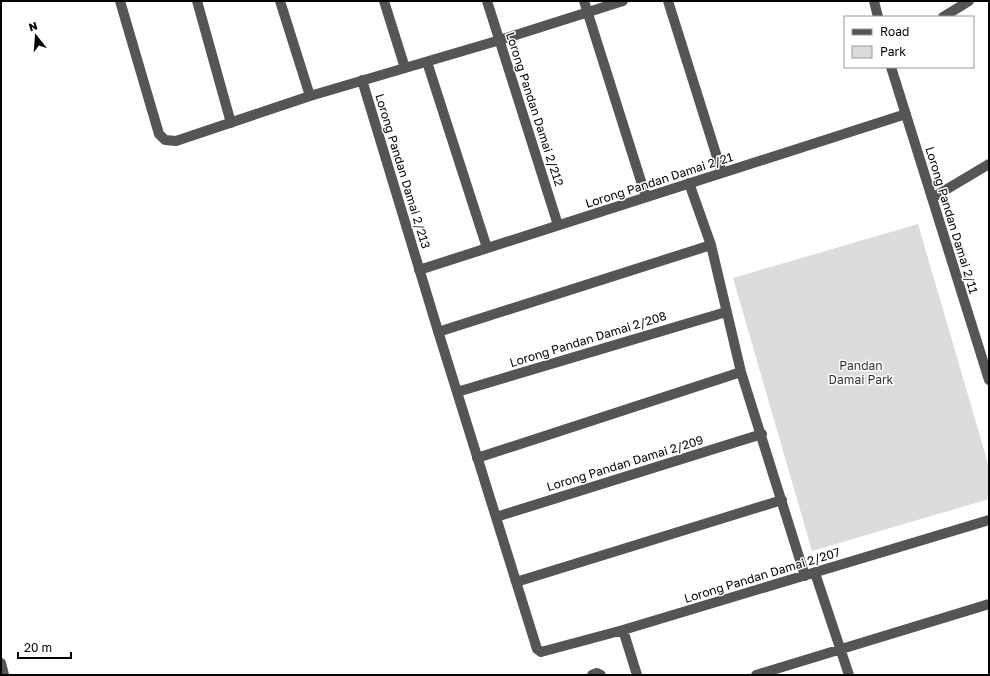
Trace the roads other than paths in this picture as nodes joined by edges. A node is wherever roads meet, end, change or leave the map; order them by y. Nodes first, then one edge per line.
1 (120, 1) edge
2 (197, 1) edge
3 (280, 1) edge
4 (384, 1) edge
5 (487, 1) edge
6 (584, 1) edge
7 (623, 1) edge
8 (668, 1) edge
9 (874, 1) edge
10 (969, 1) edge
11 (588, 13) junction
12 (878, 16) edge
13 (945, 16) edge
14 (500, 40) junction
15 (427, 62) junction
16 (405, 68) junction
17 (891, 68) edge
18 (362, 80) junction
19 (310, 96) junction
20 (906, 114) junction
21 (231, 123) junction
22 (989, 164) edge
23 (722, 173) junction
24 (689, 183) junction
25 (646, 197) junction
26 (932, 198) junction
27 (558, 225) junction
28 (711, 245) junction
29 (487, 248) junction
30 (419, 270) junction
31 (726, 312) junction
32 (438, 332) junction
33 (741, 372) junction
34 (988, 374) edge
35 (457, 392) junction
36 (762, 434) junction
37 (477, 458) junction
38 (782, 500) junction
39 (496, 517) junction
40 (989, 520) edge
41 (810, 574) junction
42 (516, 582) junction
43 (989, 604) edge
44 (623, 630) junction
45 (840, 649) junction
46 (541, 652) joint
47 (1, 663) edge
48 (4, 675) edge
49 (592, 675) edge
50 (601, 675) edge
51 (637, 675) edge
52 (756, 675) edge
53 (849, 675) edge

1 - 21 street
2 - 21 street
3 - 19 street
4 - 16 street
5 - 14 street, Lorong Pandan Damai 2/212
6 - 11 street
7 - 11 street
8 - 23 street
9 - 12 street
10 - 13 street
11 - 14 street
11 - 25 street
14 - 15 street
14 - 27 street, Lorong Pandan Damai 2/212
15 - 16 street
15 - 29 street
16 - 18 street
17 - 20 street, Lorong Pandan Damai 2/11
18 - 19 street
18 - 30 street, Lorong Pandan Damai 2/213
19 - 21 street
20 - 23 street, Lorong Pandan Damai 2/21
20 - 26 street, Lorong Pandan Damai 2/11
22 - 26 street
23 - 24 street, Lorong Pandan Damai 2/21
24 - 25 street, Lorong Pandan Damai 2/21
24 - 28 street
25 - 27 street, Lorong Pandan Damai 2/21
26 - 34 street, Lorong Pandan Damai 2/11
27 - 29 street, Lorong Pandan Damai 2/21
28 - 31 street
28 - 32 street
29 - 30 street, Lorong Pandan Damai 2/21
30 - 32 street, Lorong Pandan Damai 2/213
31 - 33 street
31 - 35 street, Lorong Pandan Damai 2/208
32 - 35 street, Lorong Pandan Damai 2/213
33 - 36 street
33 - 37 street
35 - 37 street, Lorong Pandan Damai 2/213
36 - 38 street
36 - 39 street, Lorong Pandan Damai 2/209
37 - 39 street, Lorong Pandan Damai 2/213
38 - 41 street
38 - 42 street
39 - 42 street, Lorong Pandan Damai 2/213
40 - 41 street, Lorong Pandan Damai 2/207
41 - 44 street, Lorong Pandan Damai 2/207
41 - 45 street
42 - 46 street, Lorong Pandan Damai 2/213
43 - 45 street
44 - 46 street, Lorong Pandan Damai 2/207
44 - 51 street
45 - 52 street
45 - 53 street
47 - 48 street
49 - 50 street

